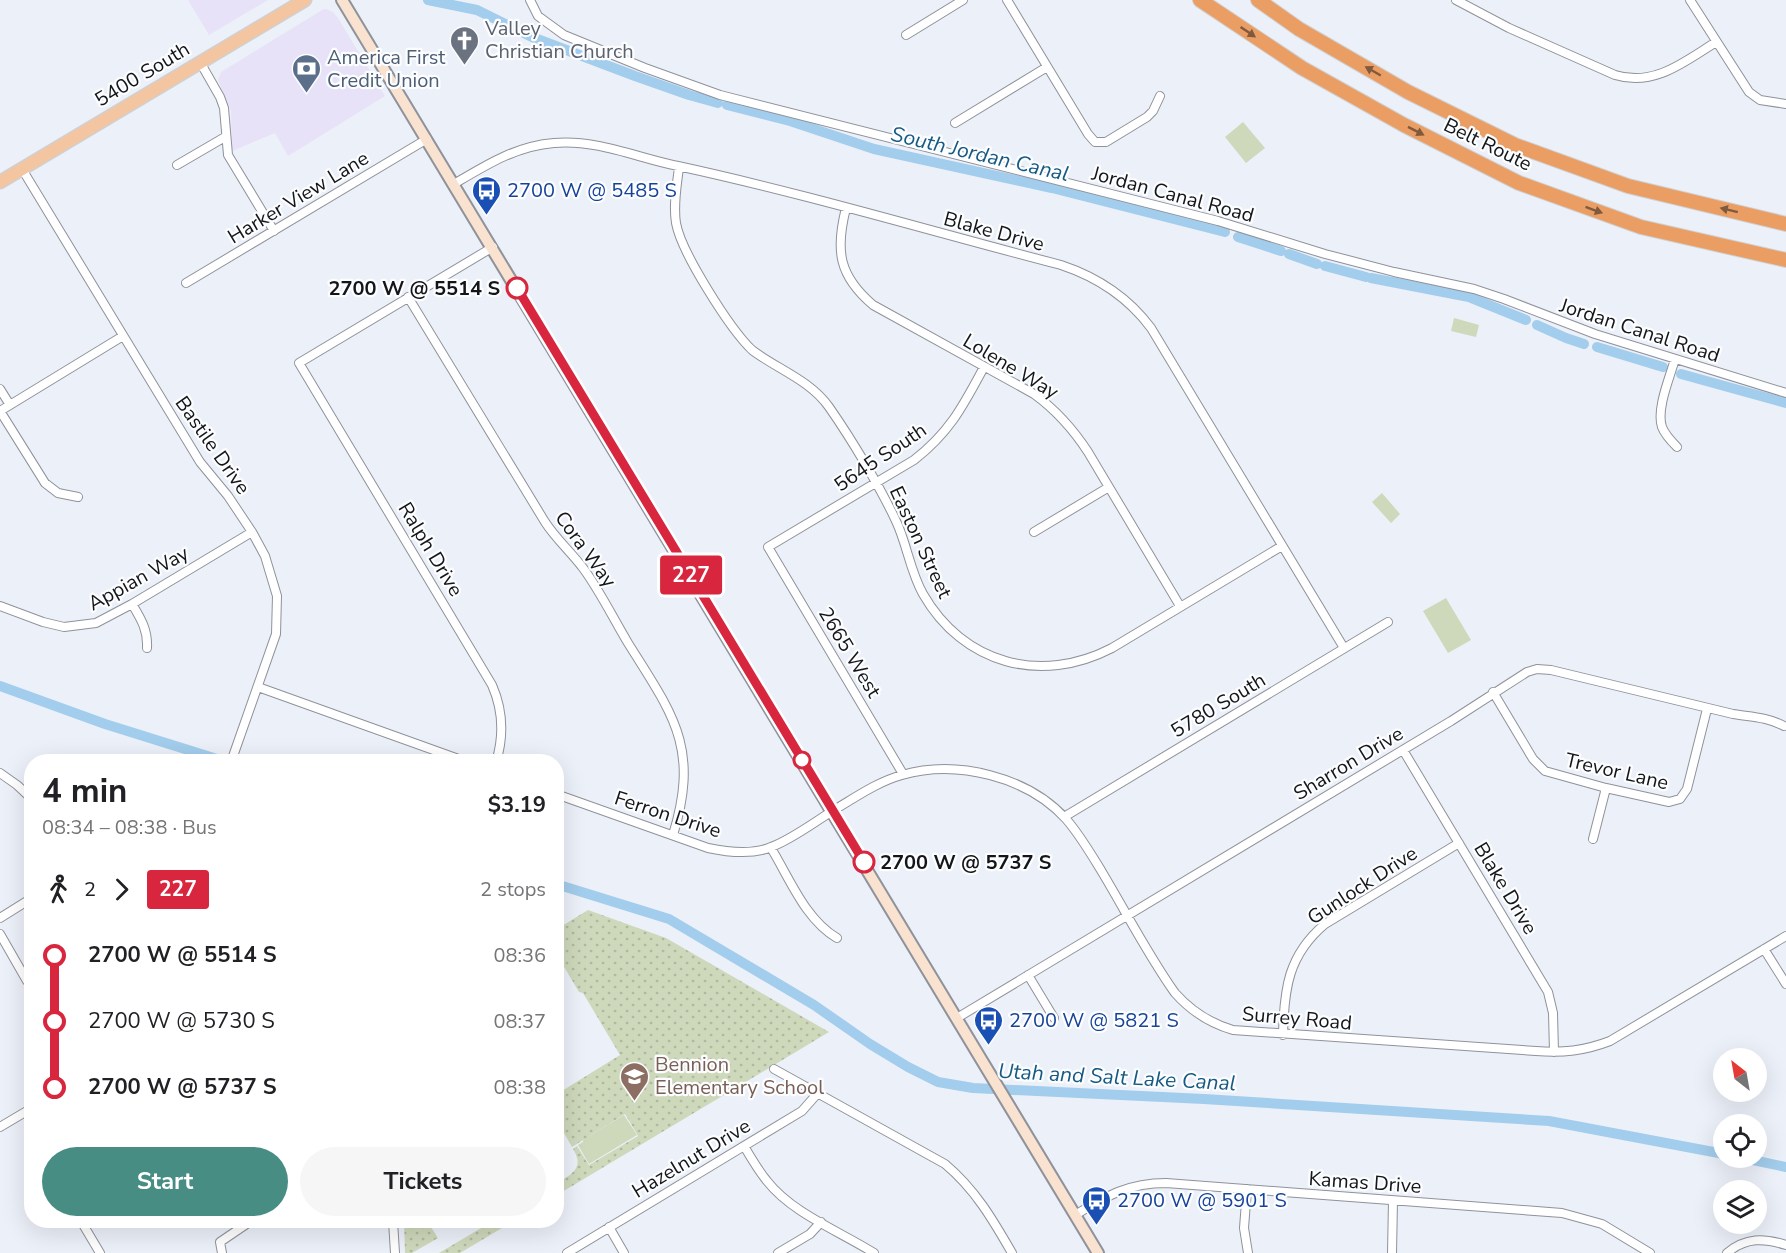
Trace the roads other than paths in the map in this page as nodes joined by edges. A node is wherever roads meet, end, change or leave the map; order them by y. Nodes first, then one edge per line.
1 (305, 0) edge
2 (342, 0) edge
3 (530, 0) edge
4 (963, 0) edge
5 (1007, 0) edge
6 (1200, 0) edge
7 (1258, 0) edge
8 (1456, 0) edge
9 (1690, 0) edge
10 (906, 35) dead end
11 (1716, 42) junction
12 (200, 63) junction
13 (1047, 67) junction
14 (1160, 96) dead end
15 (1786, 104) edge
16 (955, 123) dead end
17 (225, 137) junction
18 (427, 139) junction
19 (177, 165) dead end
20 (679, 167) junction
21 (22, 169) junction
22 (0, 182) edge
23 (454, 184) junction
24 (846, 208) junction
25 (1786, 224) edge
26 (274, 231) junction
27 (493, 247) junction
28 (1786, 260) edge
29 (186, 284) dead end
30 (408, 297) junction
31 (123, 336) junction
32 (1675, 359) junction
33 (984, 367) junction
34 (0, 389) edge
35 (1786, 393) edge
36 (10, 405) junction
37 (0, 411) edge
38 (1677, 447) dead end
39 (875, 483) junction
40 (1109, 487) junction
41 (78, 497) dead end
42 (1034, 531) dead end
43 (252, 532) junction
44 (1282, 546) junction
45 (768, 547) joint
46 (132, 604) junction
47 (0, 606) edge
48 (1180, 606) junction
49 (1388, 622) dead end
50 (147, 648) dead end
51 (1344, 648) junction
52 (258, 687) junction
53 (1493, 692) junction
54 (1707, 709) junction
55 (1784, 726) dead end
56 (1403, 750) junction
57 (234, 754) edge
58 (445, 754) edge
59 (497, 754) edge
60 (0, 773) edge
61 (903, 774) junction
62 (1606, 788) junction
63 (24, 791) edge
64 (564, 797) edge
65 (833, 811) junction
66 (1064, 817) junction
67 (673, 835) junction
68 (1593, 839) dead end
69 (1459, 843) junction
70 (771, 848) junction
71 (24, 903) edge
72 (1128, 915) junction
73 (0, 918) edge
74 (0, 934) edge
75 (1786, 936) edge
76 (837, 938) dead end
77 (1764, 949) junction
78 (1028, 975) junction
79 (24, 976) edge
80 (1786, 984) edge
81 (957, 1018) junction
82 (1054, 1018) dead end
83 (1283, 1035) junction
84 (1554, 1052) junction
85 (774, 1070) dead end
86 (817, 1094) junction
87 (24, 1113) edge
88 (0, 1127) edge
89 (744, 1146) junction
90 (1247, 1189) junction
91 (1393, 1200) junction
92 (1075, 1215) junction
93 (821, 1222) junction
94 (609, 1227) junction
95 (85, 1228) edge
96 (241, 1228) edge
97 (393, 1228) edge
98 (1786, 1245) edge
99 (100, 1253) edge
100 (222, 1253) edge
101 (394, 1253) edge
102 (567, 1253) edge
103 (624, 1253) edge
104 (778, 1253) edge
105 (874, 1253) edge
106 (1012, 1253) edge
107 (1098, 1253) edge
108 (1248, 1253) edge
109 (1392, 1253) edge
110 (1650, 1253) edge
111 (1727, 1253) edge

1 - 12 main road, 5400 South
2 - 18 main road
3 - 32 street, Jordan Canal Road
4 - 10 street
5 - 13 street
6 -> 28 highway, Belt Route
25 -> 7 highway, Belt Route
8 - 11 street
9 - 11 street
11 - 15 street
12 - 17 street
12 - 21 main road, 5400 South
13 - 14 street
13 - 16 street
17 - 19 street
17 - 26 street
18 - 23 main road
18 - 26 street, Harker View Lane
20 - 23 street, Blake Drive
20 - 24 street, Blake Drive
20 - 39 street, Easton Street
21 - 22 main road, 5400 South
21 - 31 street, Bastile Drive
23 - 27 main road
24 - 33 street, Lolene Way
24 - 44 street, Blake Drive
26 - 29 street, Harker View Lane
27 - 30 street
27 - 65 main road
30 - 59 street, Ralph Drive
30 - 67 street, Cora Way
31 - 36 street
31 - 43 street, Bastile Drive
32 - 35 street, Jordan Canal Road
32 - 38 street
33 - 39 street, 5645 South
33 - 40 street, Lolene Way
34 - 36 street
36 - 37 street
37 - 41 street
39 - 45 street, 5645 South
39 - 48 street, Easton Street
40 - 42 street
40 - 48 street, Lolene Way
43 - 46 street, Appian Way
43 - 52 street, Bastile Drive
44 - 48 street, Easton Street
44 - 51 street, Blake Drive
45 - 61 street, 2665 West
46 - 47 street, Appian Way
46 - 50 street
49 - 51 street, 5780 South
51 - 66 street, 5780 South
52 - 57 street, Bastile Drive
52 - 58 street
53 - 54 street, Sharron Drive
53 - 56 street, Sharron Drive
53 - 62 street, Trevor Lane
54 - 55 street, Sharron Drive
54 - 62 street, Trevor Lane
56 - 69 street, Blake Drive
56 - 72 street, Sharron Drive
60 - 63 street
61 - 65 street, Surrey Road
61 - 66 street, Surrey Road
62 - 68 street
64 - 67 street, Ferron Drive
65 - 70 street, Ferron Drive
65 - 81 main road
66 - 72 street, Surrey Road
67 - 70 street, Ferron Drive
69 - 83 street, Gunlock Drive
69 - 84 street, Blake Drive
70 - 76 street
71 - 73 street
72 - 78 street, Sharron Drive
72 - 83 street, Surrey Road
74 - 79 street
75 - 77 street, Surrey Road
77 - 80 street
77 - 84 street, Surrey Road
78 - 81 street, Sharron Drive
78 - 82 street
81 - 92 main road
83 - 84 street, Surrey Road
85 - 86 street
86 - 89 street, Hazelnut Drive
86 - 106 street
87 - 88 street
89 - 93 street
89 - 94 street, Hazelnut Drive
90 - 91 street, Kamas Drive
90 - 92 street, Kamas Drive
90 - 108 street
91 - 109 street
91 - 110 street, Kamas Drive
92 - 107 main road
93 - 104 street
93 - 105 street
94 - 102 street, Hazelnut Drive
94 - 103 street
95 - 99 street
96 - 100 street
97 - 101 street
98 - 111 street

